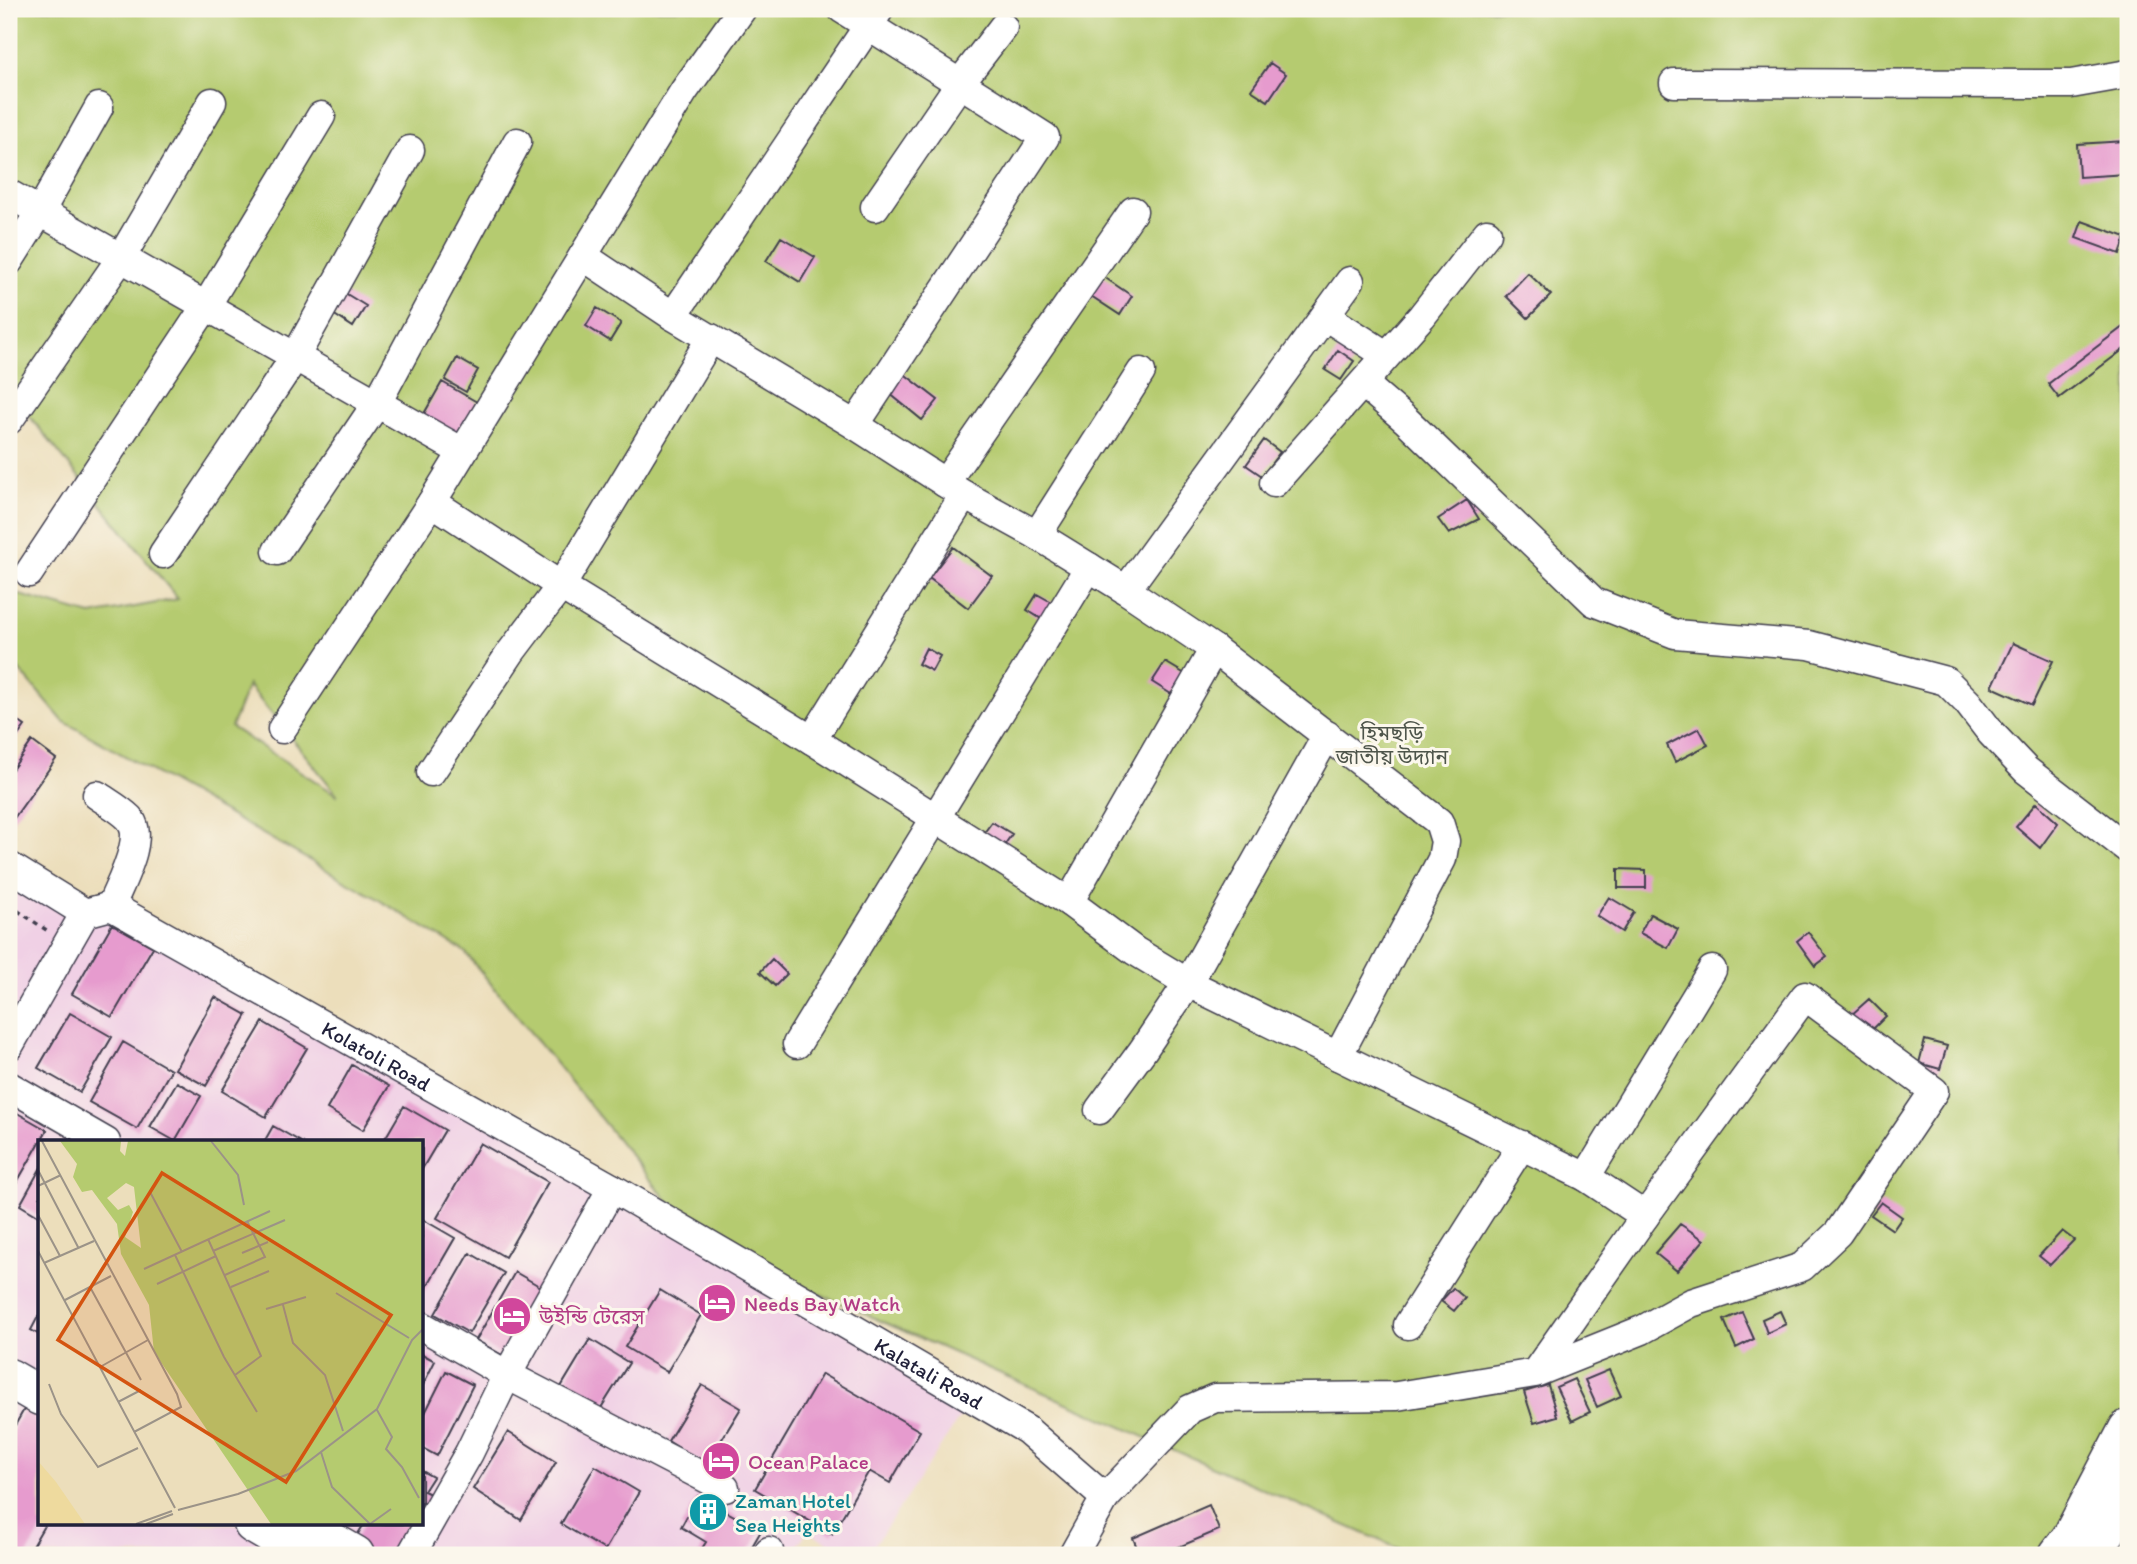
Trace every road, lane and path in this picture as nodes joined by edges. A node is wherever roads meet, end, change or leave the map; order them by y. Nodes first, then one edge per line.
1 (742, 9) edge
2 (842, 9) edge
3 (874, 17) edge
4 (1003, 27) dead end
5 (2128, 74) edge
6 (960, 83) junction
7 (1674, 83) dead end
8 (212, 102) dead end
9 (99, 107) dead end
10 (321, 116) dead end
11 (517, 142) dead end
12 (410, 150) dead end
13 (9, 194) edge
14 (875, 207) dead end
15 (1133, 211) dead end
16 (40, 212) junction
17 (1487, 233) dead end
18 (583, 256) junction
19 (121, 258) junction
20 (9, 261) edge
21 (1350, 281) dead end
22 (206, 306) junction
23 (673, 316) junction
24 (1325, 316) junction
25 (711, 338) junction
26 (1386, 355) junction
27 (295, 357) junction
28 (1141, 372) dead end
29 (1364, 384) junction
30 (377, 403) junction
31 (9, 420) edge
32 (855, 425) junction
33 (461, 452) junction
34 (1274, 483) dead end
35 (955, 489) junction
36 (432, 502) junction
37 (1037, 535) junction
38 (277, 551) dead end
39 (163, 554) dead end
40 (1089, 567) junction
41 (29, 573) dead end
42 (561, 586) junction
43 (1125, 590) junction
44 (1214, 649) junction
45 (282, 729) dead end
46 (1328, 736) junction
47 (812, 740) junction
48 (431, 772) dead end
49 (97, 795) dead end
50 (935, 818) junction
51 (2128, 849) edge
52 (9, 866) edge
53 (1069, 902) junction
54 (98, 909) junction
55 (1712, 970) dead end
56 (1188, 983) junction
57 (797, 1044) dead end
58 (9, 1046) edge
59 (1338, 1056) junction
60 (9, 1086) edge
61 (1099, 1110) dead end
62 (103, 1140) edge
63 (1522, 1145) junction
64 (1586, 1177) junction
65 (612, 1188) junction
66 (1645, 1216) junction
67 (1408, 1325) dead end
68 (424, 1327) edge
69 (9, 1351) edge
70 (38, 1369) edge
71 (1535, 1373) junction
72 (507, 1375) junction
73 (9, 1378) edge
74 (38, 1395) edge
75 (2128, 1429) edge
76 (725, 1488) dead end
77 (2128, 1493) edge
78 (1105, 1498) junction
79 (285, 1533) edge
80 (355, 1555) edge
81 (411, 1555) edge
82 (1073, 1555) edge
83 (2058, 1555) edge
84 (2093, 1555) edge

1 - 18 street
2 - 3 street
3 - 6 street
3 - 23 street
4 - 6 street
5 - 7 street
6 - 14 street
6 - 32 street
8 - 19 street
9 - 16 street
10 - 22 street
11 - 30 street
12 - 27 street
13 - 16 street
15 - 35 street
16 - 19 street
16 - 20 street
17 - 26 street
18 - 23 street
18 - 33 street
19 - 22 street
19 - 31 street
21 - 24 street
22 - 27 street
22 - 41 street
23 - 25 street
24 - 26 street
24 - 43 street
25 - 32 street
25 - 42 street
26 - 29 street
27 - 30 street
27 - 39 street
28 - 37 street
29 - 34 street
29 - 51 street
30 - 33 street
30 - 38 street
32 - 35 street
33 - 36 street
35 - 37 street
35 - 47 street
36 - 42 street
36 - 45 street
37 - 40 street
40 - 43 street
40 - 50 street
42 - 47 street
42 - 48 street
43 - 44 street
44 - 46 street
44 - 53 street
46 - 56 street
46 - 59 street
47 - 50 street
49 - 54 street
50 - 53 street
50 - 57 street
52 - 54 street, Kolatoli Road
53 - 56 street
54 - 58 street
54 - 65 street, Kolatoli Road
55 - 64 street
56 - 59 street
56 - 61 street
59 - 63 street
60 - 62 street
63 - 64 street
63 - 67 street
64 - 66 street
65 - 72 street
65 - 78 street, Kalatali Road
66 - 71 street
66 - 71 street
68 - 72 street
69 - 70 highway
71 - 78 street
72 - 76 street
72 - 81 street
73 - 74 highway
75 - 83 highway
77 - 84 highway
78 - 82 street
79 - 80 highway

